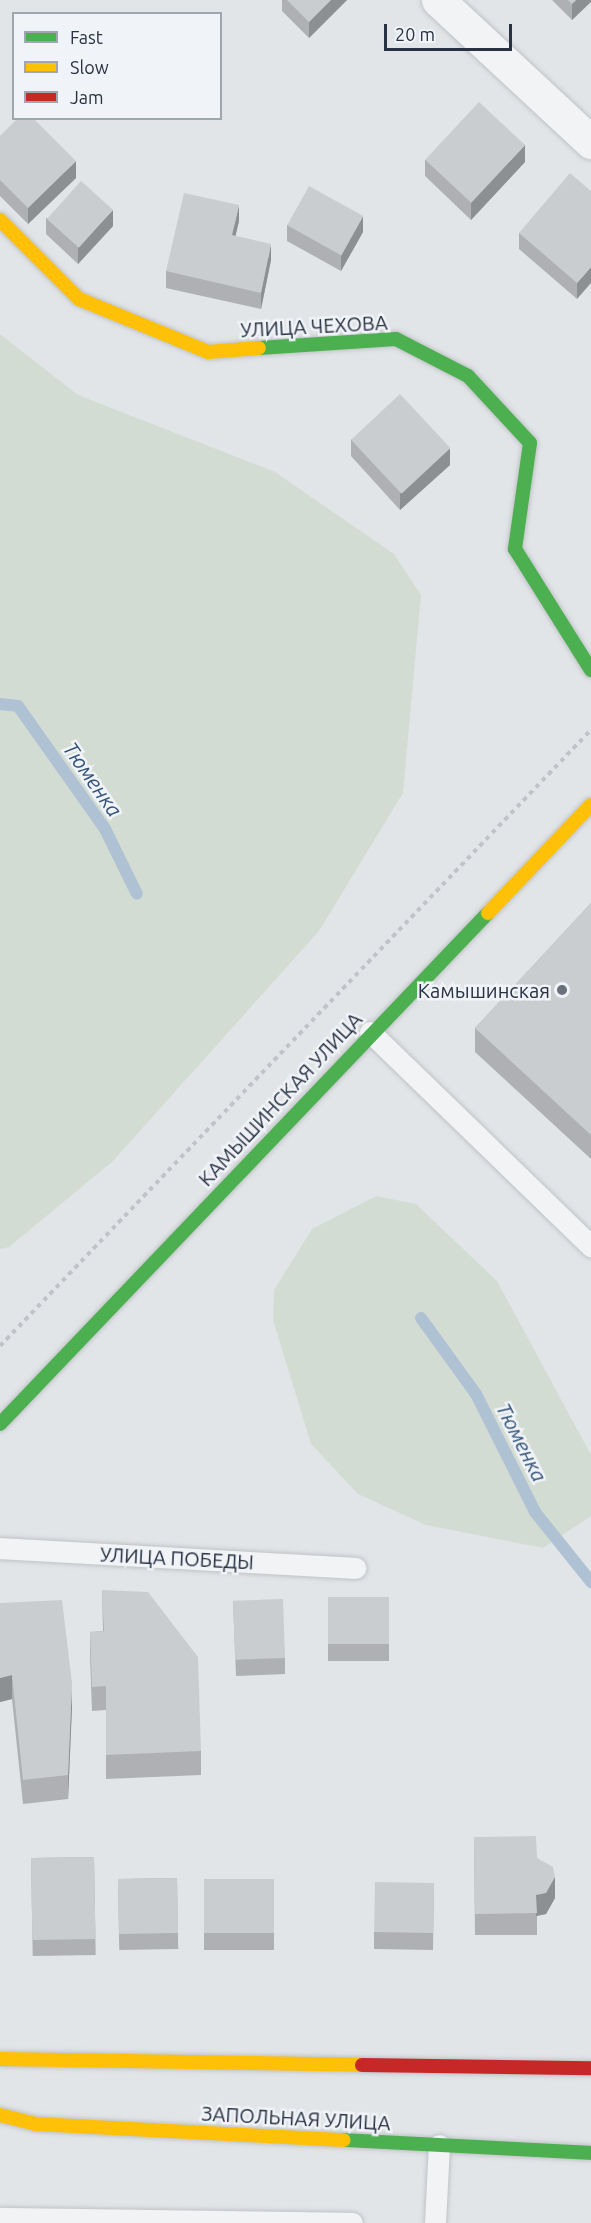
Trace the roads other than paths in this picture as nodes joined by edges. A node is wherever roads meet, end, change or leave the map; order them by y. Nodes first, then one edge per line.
1 (438, 0) edge
2 (591, 142) edge
3 (0, 220) edge
4 (591, 670) edge
5 (591, 805) edge
6 (370, 1032) junction
7 (591, 1246) edge
8 (0, 1424) edge
9 (0, 1548) edge
10 (355, 1568) dead end
11 (0, 2059) edge
12 (591, 2068) edge
13 (0, 2115) edge
14 (440, 2145) junction
15 (591, 2152) edge
16 (0, 2218) edge
17 (352, 2223) edge
18 (435, 2223) edge

1 - 2 street
3 - 4 street, УЛИЦА ЧЕХОВА
5 - 6 street, КАМЫШИНСКАЯ УЛИЦА
6 - 7 lane
6 - 8 street, КАМЫШИНСКАЯ УЛИЦА
9 - 10 lane, УЛИЦА ПОБЕДЫ
11 - 12 street
13 - 14 street, ЗАПОЛЬНАЯ УЛИЦА
14 - 15 street, ЗАПОЛЬНАЯ УЛИЦА
14 - 18 lane
16 - 17 lane

